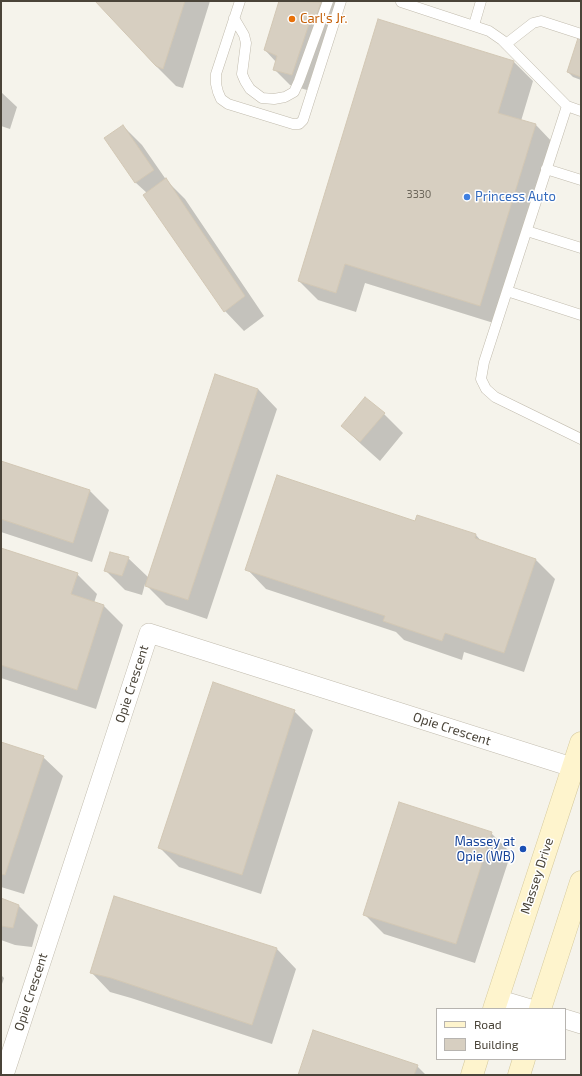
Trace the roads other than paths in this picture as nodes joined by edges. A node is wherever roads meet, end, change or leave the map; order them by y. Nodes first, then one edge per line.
1 (240, 1) edge
2 (328, 1) edge
3 (342, 1) edge
4 (482, 1) edge
5 (401, 2) dead end
6 (234, 18) junction
7 (474, 25) junction
8 (581, 34) edge
9 (506, 44) junction
10 (567, 106) junction
11 (581, 111) edge
12 (546, 169) junction
13 (581, 180) edge
14 (526, 231) junction
15 (581, 248) edge
16 (507, 291) junction
17 (581, 315) edge
18 (580, 436) edge
19 (581, 743) edge
20 (577, 769) edge
21 (581, 882) edge
22 (495, 1004) edge
23 (525, 1008) edge
24 (540, 1008) edge
25 (566, 1019) edge
26 (581, 1024) edge
27 (477, 1060) edge
28 (524, 1060) edge
29 (4, 1075) edge
30 (472, 1075) edge
31 (519, 1075) edge

1 - 6 lane
2 - 6 lane
3 - 6 lane
4 - 7 lane
5 - 7 lane
7 - 9 lane
8 - 9 lane
9 - 10 lane
10 - 11 lane
10 - 12 lane
12 - 13 lane
12 - 14 lane
14 - 15 lane
14 - 16 lane
16 - 17 lane
16 - 18 lane
19 - 20 street, Massey Drive
20 - 22 street, Massey Drive
20 - 29 street, Opie Crescent
21 - 24 street
22 - 23 street
25 - 26 street
27 - 30 street
28 - 31 street

